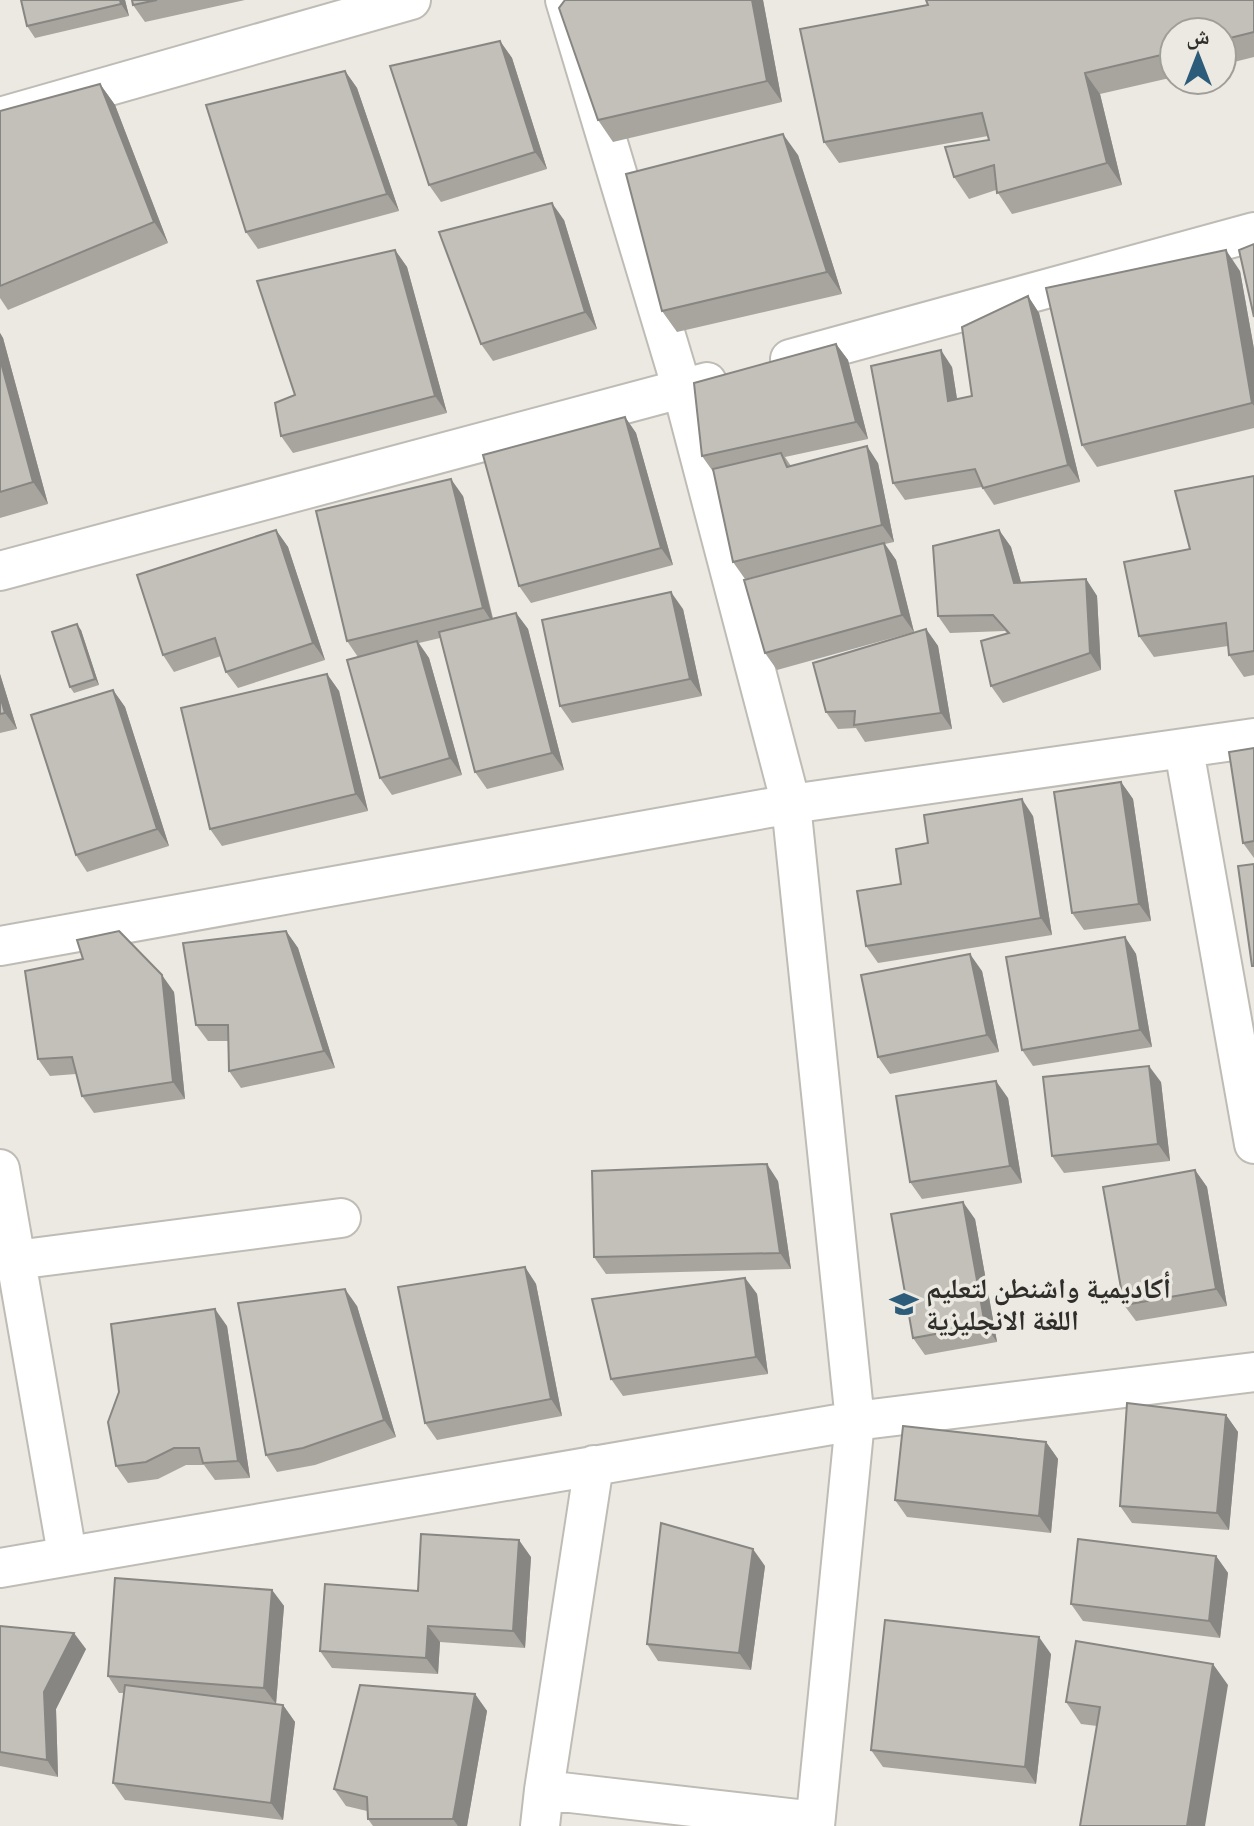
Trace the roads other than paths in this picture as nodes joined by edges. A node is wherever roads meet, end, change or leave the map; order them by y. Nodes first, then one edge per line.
1 (411, 0) edge
2 (565, 0) edge
3 (0, 117) edge
4 (1254, 232) edge
5 (682, 389) junction
6 (0, 571) edge
7 (1254, 738) edge
8 (1184, 750) junction
9 (791, 804) junction
10 (0, 946) edge
11 (1247, 1058) edge
12 (1254, 1144) edge
13 (0, 1169) edge
14 (341, 1218) dead end
15 (16, 1260) junction
16 (1254, 1372) edge
17 (855, 1421) junction
18 (594, 1465) junction
19 (67, 1554) junction
20 (0, 1568) edge
21 (542, 1808) edge
22 (815, 1824) edge

1 - 3 street
2 - 5 street
4 - 5 street
5 - 6 street
5 - 9 street
7 - 8 street
8 - 9 street
8 - 11 street
9 - 10 street
9 - 17 street
11 - 12 street
13 - 15 street
14 - 15 street
15 - 19 street
16 - 17 street
17 - 18 street
17 - 22 street
18 - 19 street
18 - 21 street
19 - 20 street
21 - 22 street

